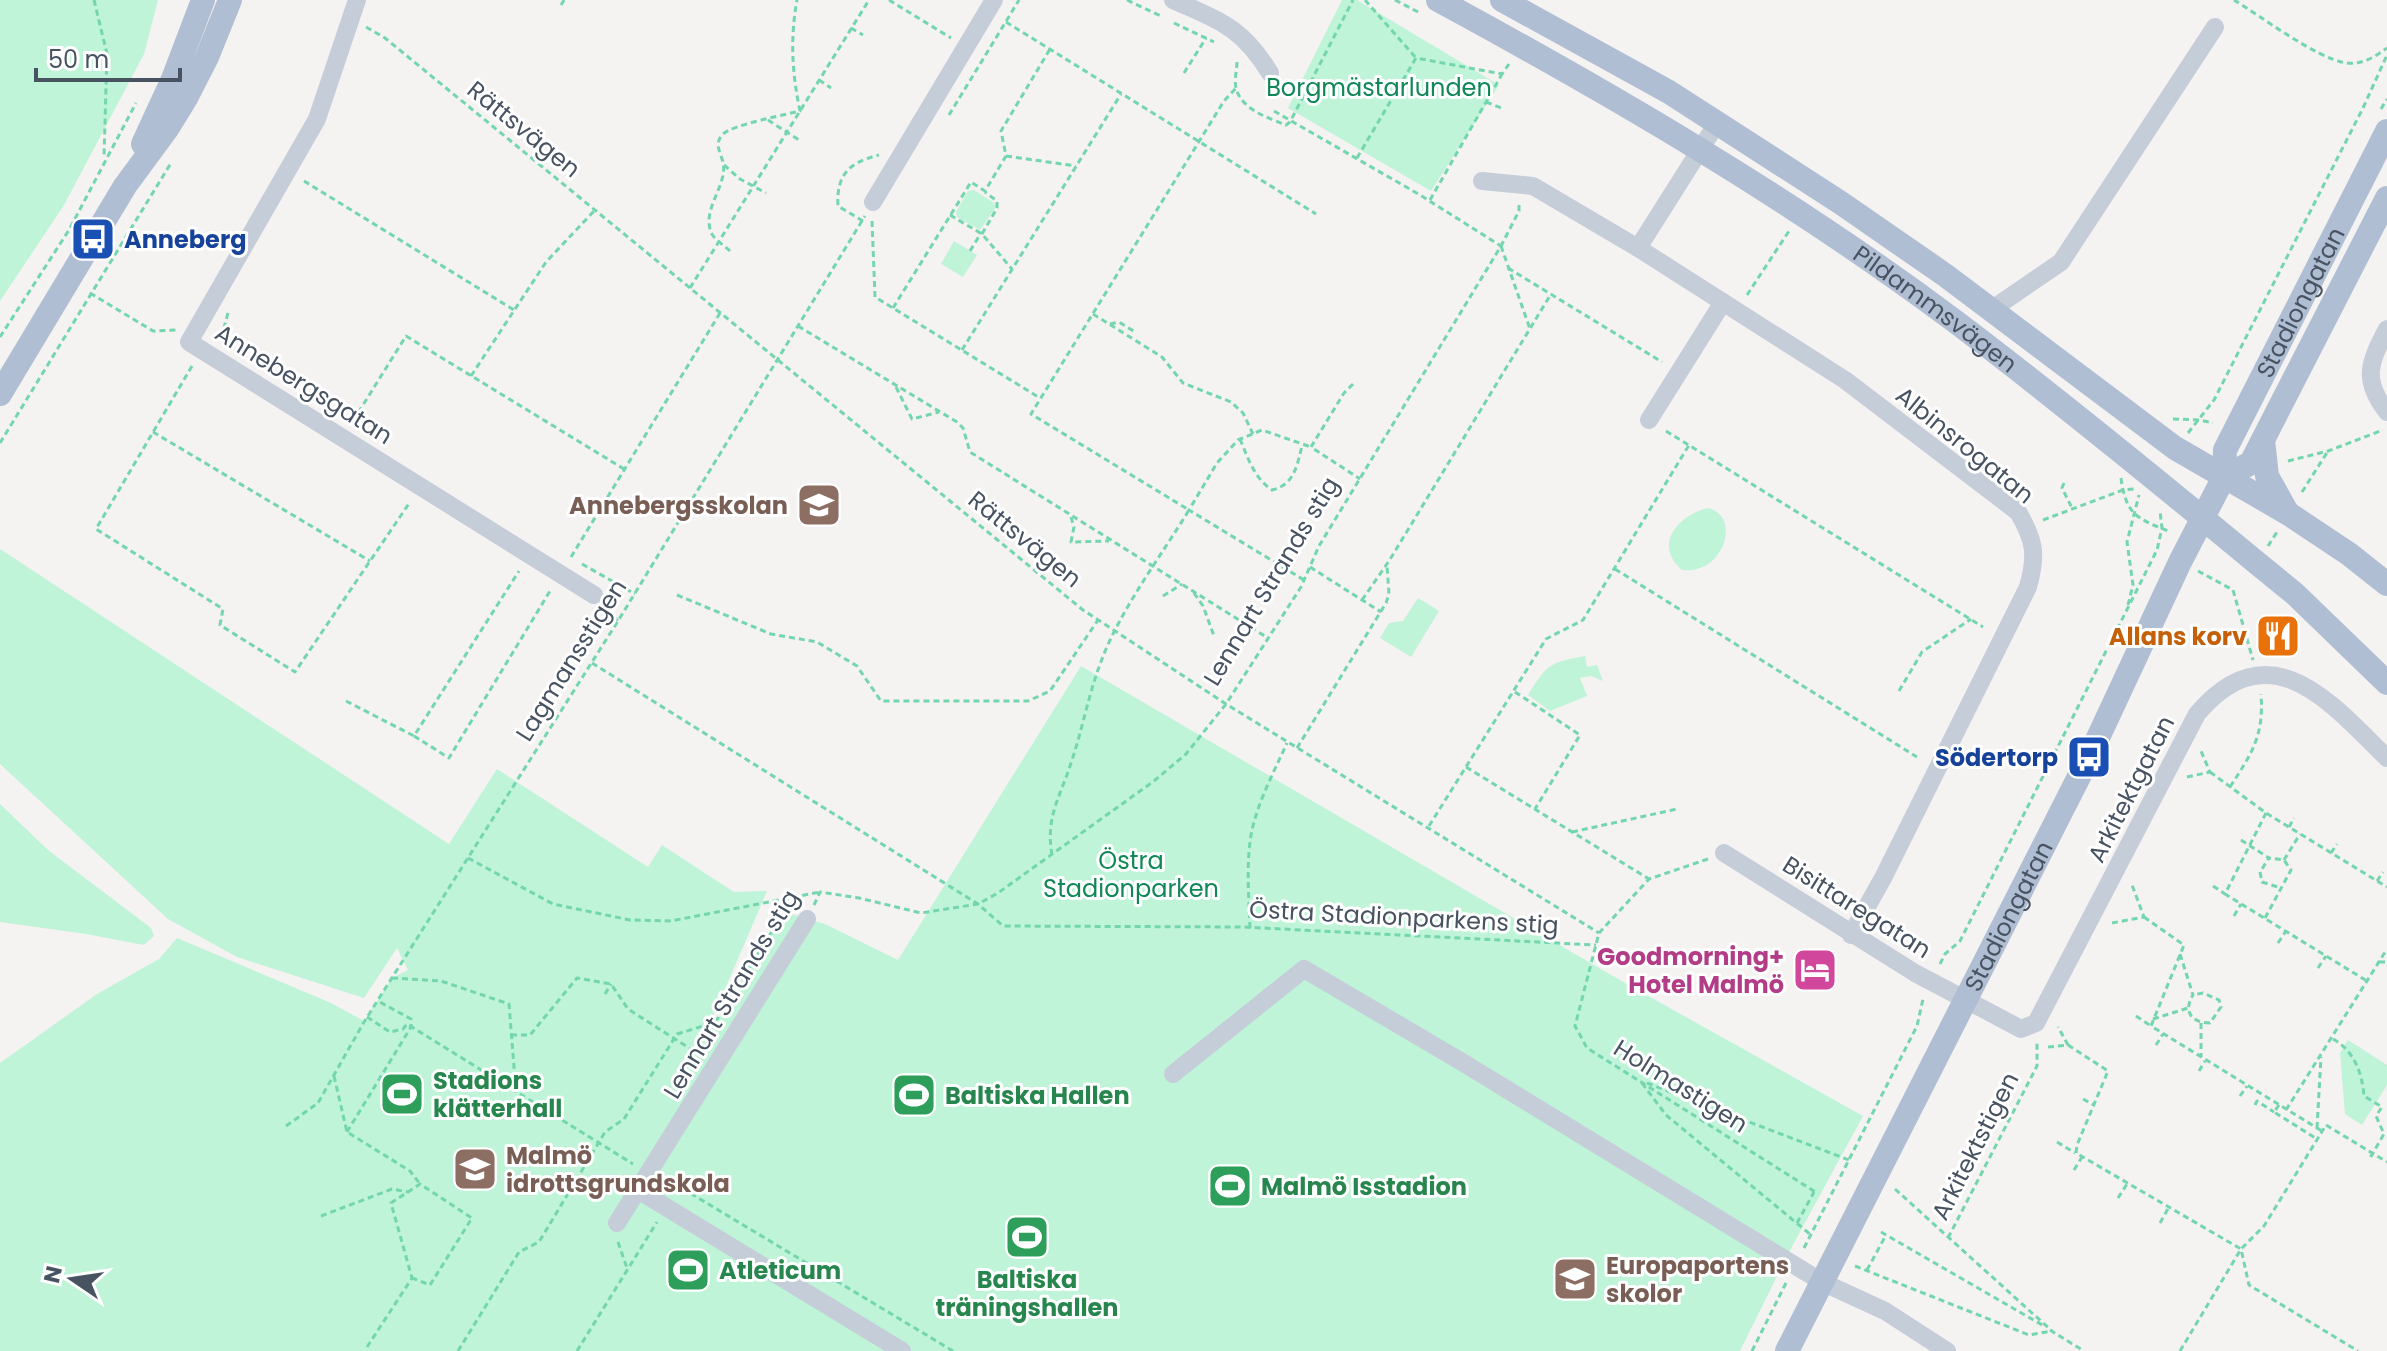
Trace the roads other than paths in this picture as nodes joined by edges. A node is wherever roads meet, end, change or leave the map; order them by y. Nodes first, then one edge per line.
1 (203, 0) edge
2 (230, 0) edge
3 (994, 0) edge
4 (1173, 0) edge
5 (1438, 0) edge
6 (1502, 0) edge
7 (355, 9) edge
8 (2215, 27) dead end
9 (1270, 73) dead end
10 (1717, 123) junction
11 (2387, 131) edge
12 (1700, 150) junction
13 (1482, 181) dead end
14 (125, 186) junction
15 (2387, 198) edge
16 (873, 202) road end
17 (1638, 248) junction
18 (1729, 307) junction
19 (1991, 310) junction
20 (2387, 329) edge
21 (0, 394) edge
22 (2387, 412) edge
23 (1649, 420) road end
24 (2263, 440) junction
25 (2224, 477) junction
26 (2289, 514) junction
27 (2202, 519) junction
28 (2387, 584) edge
29 (594, 595) dead end
30 (2387, 683) edge
31 (2387, 758) edge
32 (1724, 853) road end
33 (807, 919) road end
34 (1851, 935) junction
35 (1966, 1000) junction
36 (1173, 1074) dead end
37 (643, 1182) junction
38 (619, 1230) road end
39 (1822, 1282) junction
40 (902, 1351) edge
41 (1787, 1351) edge
42 (1947, 1351) edge

1 - 14 main road
2 - 14 main road
3 - 16 street
4 - 9 street
5 - 12 main road, Pildammsvägen
6 - 10 main road, Pildammsvägen
7 - 29 street, Annebergsgatan
8 - 19 street
10 - 12 street
10 - 19 main road, Pildammsvägen
11 - 25 main road, Stadiongatan
12 - 17 street
12 - 27 main road, Pildammsvägen
13 - 17 street, Albinsrogatan
14 - 21 main road
15 - 24 main road, Stadiongatan
17 - 18 street, Albinsrogatan
18 - 23 street
18 - 34 street, Albinsrogatan
19 - 25 main road, Pildammsvägen
20 - 22 street
24 - 25 main road, Stadiongatan
24 - 26 main road
25 - 26 main road, Pildammsvägen
25 - 27 main road, Stadiongatan
26 - 28 main road, Pildammsvägen
27 - 30 main road, Pildammsvägen
27 - 35 main road, Stadiongatan
31 - 35 street, Arkitektgatan
32 - 34 street, Bisittaregatan
33 - 37 street, Lennart Strands stig
34 - 35 street, Bisittaregatan
35 - 39 main road, Stadiongatan
36 - 39 street
37 - 38 street, Lennart Strands stig
37 - 40 street
39 - 41 main road, Stadiongatan
39 - 42 street

